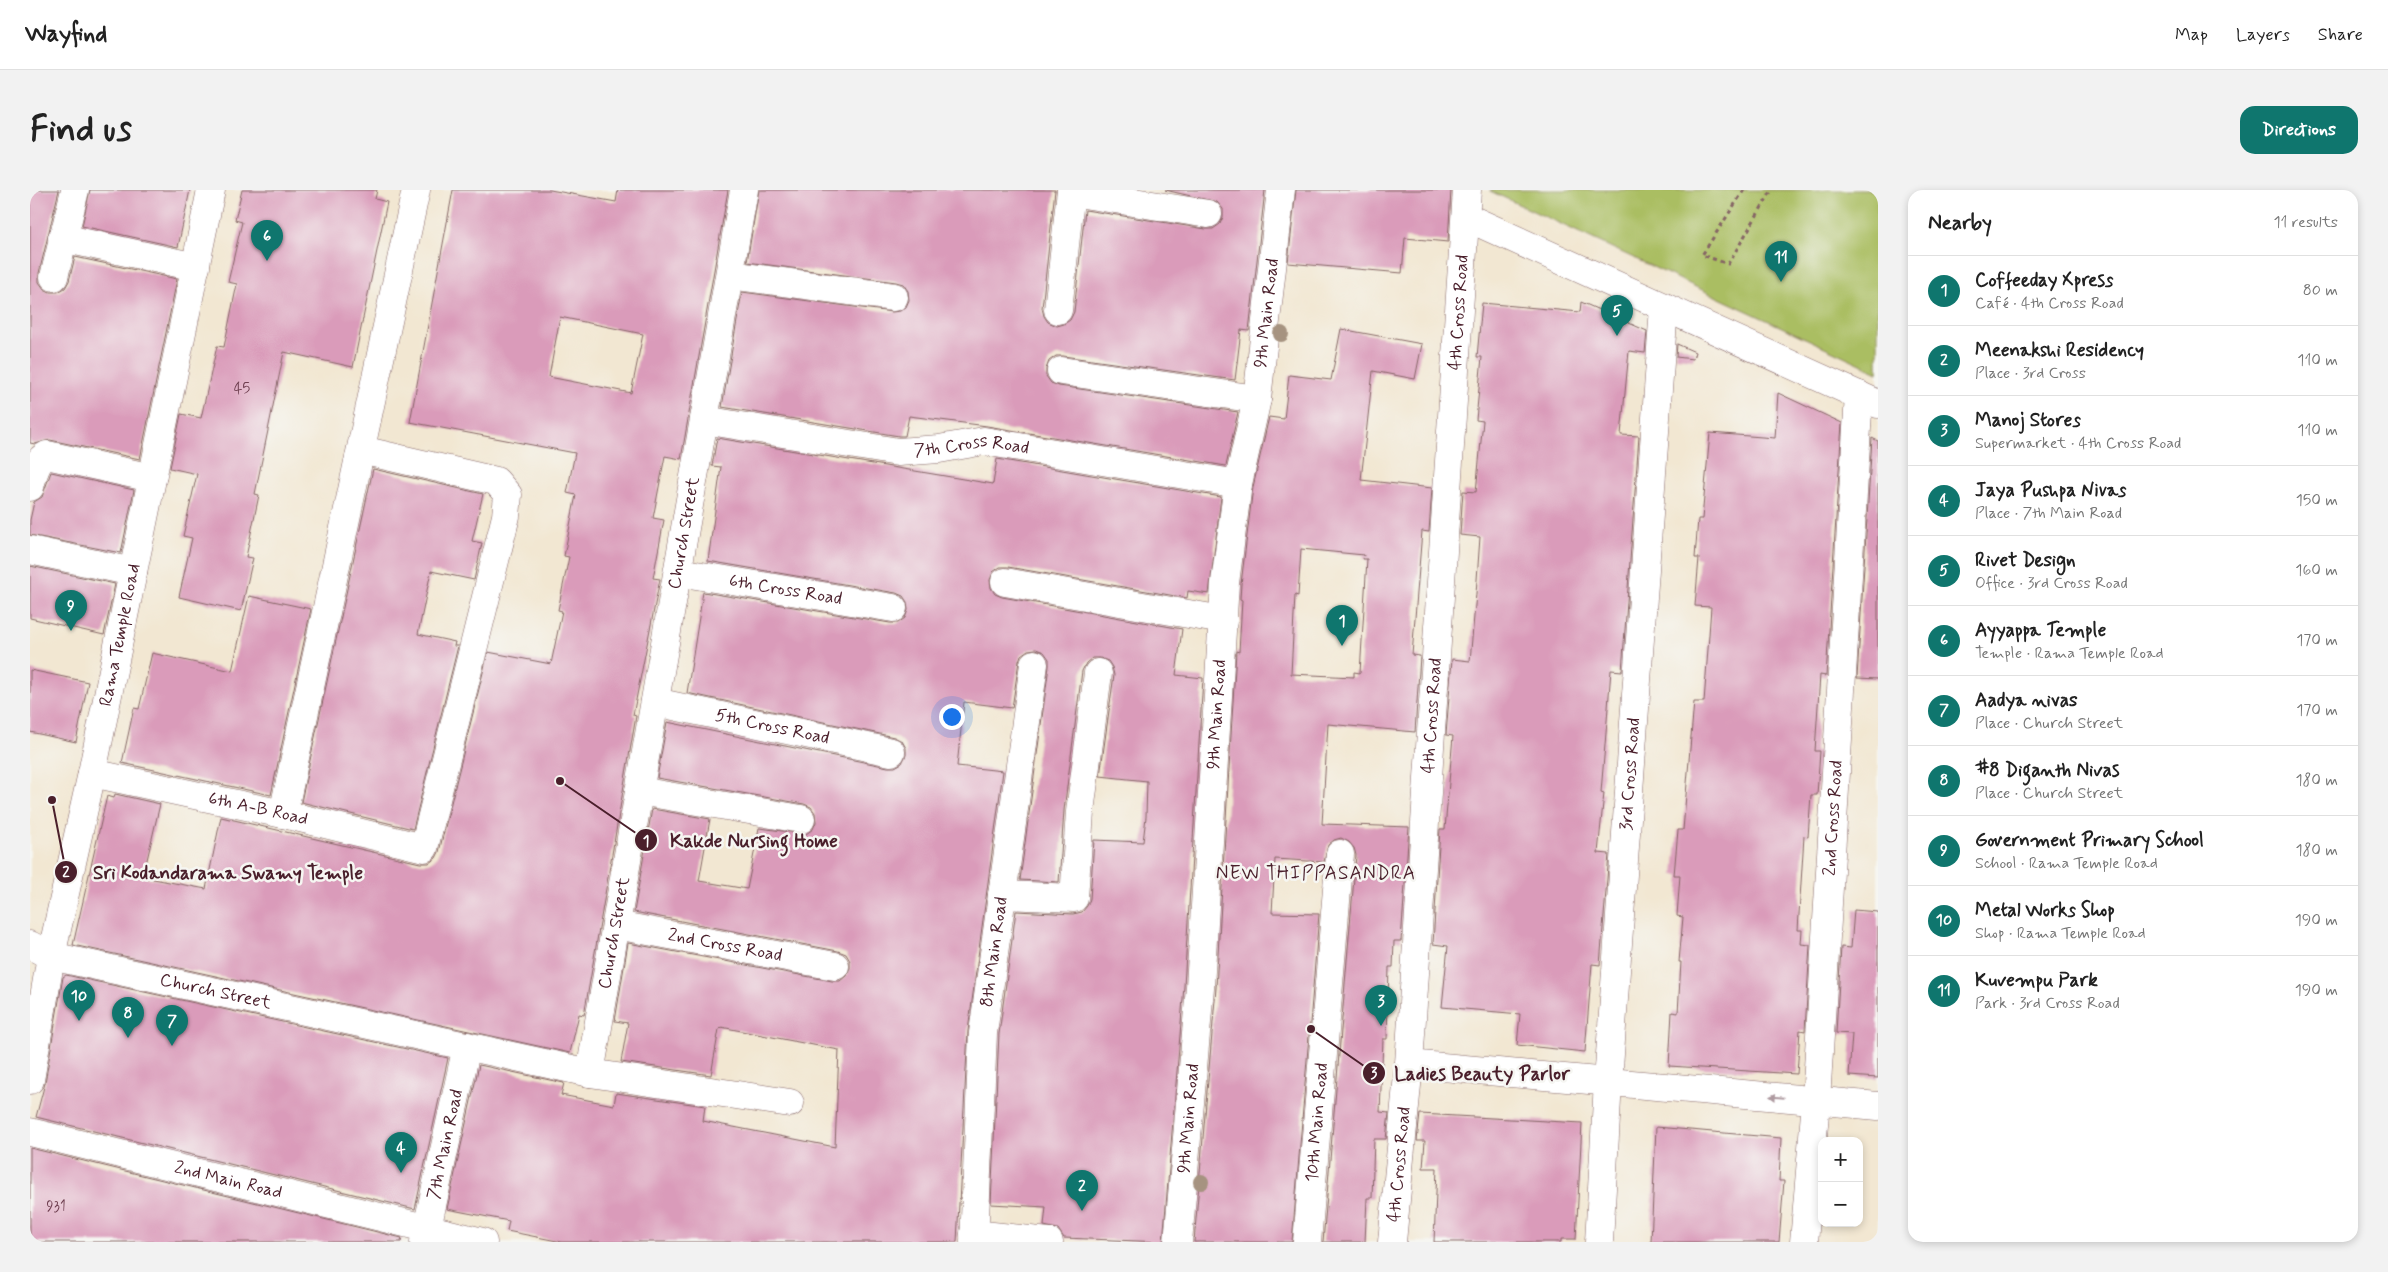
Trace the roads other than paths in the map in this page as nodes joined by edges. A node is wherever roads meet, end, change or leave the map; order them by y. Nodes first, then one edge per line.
1 (74, 190) edge
2 (416, 190) edge
3 (744, 190) edge
4 (1281, 190) edge
5 (1467, 190) edge
6 (1071, 191) edge
7 (201, 205) edge
8 (1208, 214) dead end
9 (1466, 217) junction
10 (62, 238) junction
11 (190, 265) junction
12 (730, 275) junction
13 (54, 277) dead end
14 (894, 297) dead end
15 (1664, 307) junction
16 (1058, 310) dead end
17 (1061, 371) dead end
18 (1257, 399) junction
19 (1868, 399) edge
20 (704, 420) junction
21 (361, 450) junction
22 (1238, 484) junction
23 (30, 487) edge
24 (144, 502) junction
25 (30, 550) edge
26 (133, 572) junction
27 (678, 572) junction
28 (1005, 582) dead end
29 (893, 608) dead end
30 (1223, 620) junction
31 (1034, 664) dead end
32 (1098, 673) dead end
33 (655, 702) junction
34 (891, 752) dead end
35 (92, 773) junction
36 (639, 791) junction
37 (282, 814) junction
38 (802, 819) dead end
39 (1340, 854) dead end
40 (1002, 895) junction
41 (616, 926) junction
42 (40, 950) edge
43 (835, 966) dead end
44 (467, 1046) junction
45 (1409, 1064) junction
46 (590, 1073) junction
47 (30, 1080) edge
48 (1608, 1082) junction
49 (1816, 1101) junction
50 (790, 1103) dead end
51 (1878, 1106) edge
52 (30, 1132) edge
53 (426, 1236) edge
54 (974, 1238) edge
55 (483, 1242) edge
56 (1049, 1242) edge
57 (1178, 1242) edge
58 (1307, 1242) edge
59 (1392, 1242) edge
60 (1599, 1242) edge
61 (1804, 1242) edge

1 - 10 street
2 - 21 street
3 - 12 street, Church Street
4 - 18 street, 9th Main Road
5 - 9 street, 4th Cross Road
6 - 8 street
6 - 16 street
7 - 11 street, Rama Temple Road
9 - 15 street
9 - 45 street, 4th Cross Road
10 - 11 street
10 - 13 street
11 - 24 street, Rama Temple Road
12 - 14 street
12 - 20 street, Church Street
15 - 19 street
15 - 48 street, 3rd Cross Road
17 - 18 street
18 - 22 street, 9th Main Road
19 - 49 street, 2nd Cross Road
20 - 22 street, 7th Cross Road
20 - 27 street, Church Street
21 - 37 street
21 - 37 street, 6th A-B Road
22 - 30 street, 9th Main Road
23 - 24 street
24 - 26 street, Rama Temple Road
25 - 26 street
26 - 35 street, Rama Temple Road
27 - 29 street, 6th Cross Road
27 - 33 street, Church Street
28 - 30 street
30 - 57 street, 9th Main Road
31 - 40 street, 8th Main Road
32 - 40 street
33 - 34 street, 5th Cross Road
33 - 36 street, Church Street
35 - 37 street, 6th A-B Road
35 - 42 street, Rama Temple Road
36 - 38 street
36 - 41 street, Church Street
39 - 58 street, 10th Main Road
40 - 54 street, 8th Main Road
41 - 43 street, 2nd Cross Road
41 - 46 street, Church Street
42 - 44 street, Church Street
42 - 47 street, Rama Temple Road
44 - 46 street, Church Street
44 - 53 street, 7th Main Road
45 - 48 street
45 - 59 street, 4th Cross Road
46 - 50 street
49 -> 48 street
48 - 60 street, 3rd Cross Road
49 - 51 street
49 - 61 street, 2nd Cross Road
52 - 53 street, 2nd Main Road
53 - 55 street
54 - 56 street

